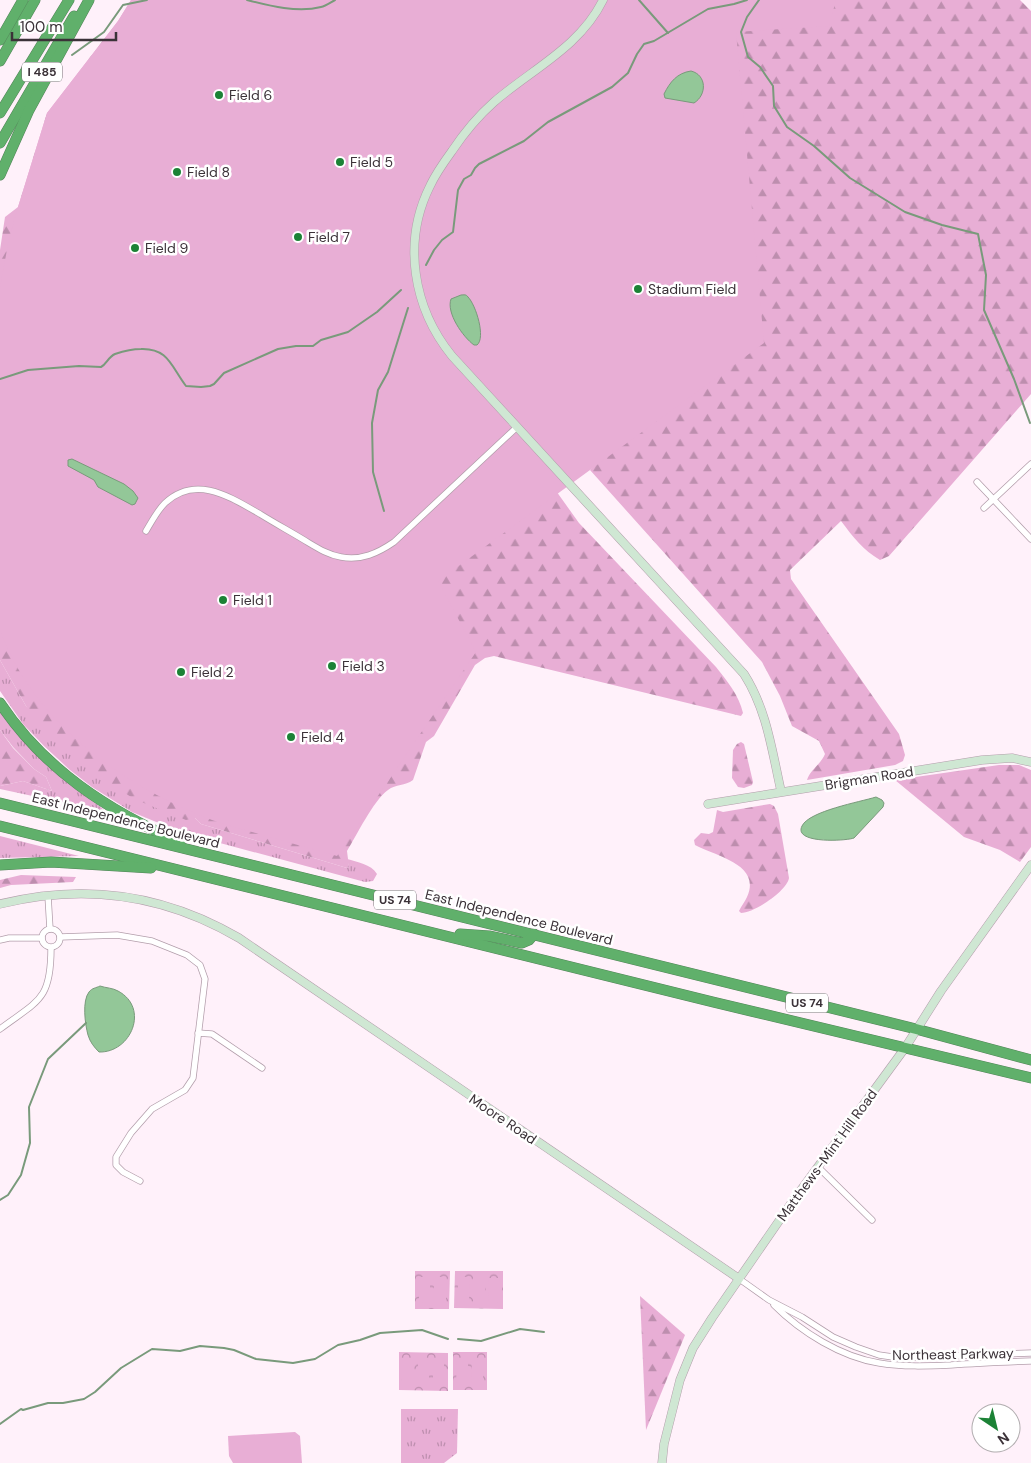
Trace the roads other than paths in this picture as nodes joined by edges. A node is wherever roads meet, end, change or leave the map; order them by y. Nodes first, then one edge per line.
1 (23, 0) edge
2 (35, 0) edge
3 (69, 0) edge
4 (82, 0) edge
5 (89, 0) edge
6 (603, 0) edge
7 (0, 39) edge
8 (0, 62) edge
9 (0, 113) edge
10 (0, 143) edge
11 (0, 175) edge
12 (517, 427) junction
13 (1031, 464) edge
14 (977, 482) dead end
15 (994, 499) junction
16 (984, 508) dead end
17 (146, 532) dead end
18 (1031, 539) edge
19 (0, 703) edge
20 (1031, 762) edge
21 (781, 791) junction
22 (0, 803) edge
23 (708, 804) dead end
24 (0, 826) edge
25 (208, 854) junction
26 (0, 864) edge
27 (1031, 865) edge
28 (181, 871) junction
29 (48, 896) junction
30 (0, 904) edge
31 (50, 929) junction
32 (429, 932) junction
33 (534, 934) junction
34 (60, 937) junction
35 (42, 938) junction
36 (0, 940) edge
37 (51, 948) junction
38 (0, 1029) edge
39 (916, 1029) junction
40 (198, 1033) junction
41 (904, 1048) junction
42 (1031, 1060) edge
43 (262, 1068) dead end
44 (1031, 1078) edge
45 (818, 1167) junction
46 (140, 1181) dead end
47 (872, 1220) dead end
48 (738, 1278) junction
49 (769, 1300) junction
50 (1031, 1353) edge
51 (1031, 1361) edge
52 (662, 1463) edge

1 - 7 highway
2 - 8 highway, I 485
3 - 9 highway, I 485
4 - 10 highway, I 485
5 - 11 highway
6 - 12 street
12 - 17 street
12 - 21 street
13 - 15 street
14 - 15 street
15 - 16 street
15 - 18 street
19 - 25 highway
20 - 21 street, Brigman Road
21 - 23 street, Brigman Road
22 - 25 highway, East Independence Boulevard / US 74
24 - 28 highway, US 74
25 - 33 highway, East Independence Boulevard / US 74
26 - 28 highway
27 - 39 street, Matthews-Mint Hill Road
28 - 32 highway, US 74
29 - 30 street, Moore Road
29 - 31 street
29 - 48 street, Moore Road
31 - 34 street
31 - 35 street
32 - 33 highway
32 - 41 highway, US 74
33 - 39 highway, East Independence Boulevard / US 74
34 - 37 street
34 - 40 street
35 - 36 street
35 - 37 street
37 - 38 street
39 - 41 street, Matthews-Mint Hill Road
39 - 42 highway, East Independence Boulevard / US 74
40 - 43 street
40 - 46 street
41 - 44 highway, US 74
41 - 45 street, Matthews-Mint Hill Road
45 - 47 street
45 - 48 street, Matthews-Mint Hill Road
48 - 49 street, Northeast Parkway
48 - 52 street, Matthews-Mint Hill Road
49 - 50 street, Northeast Parkway
49 - 51 street, Northeast Parkway

